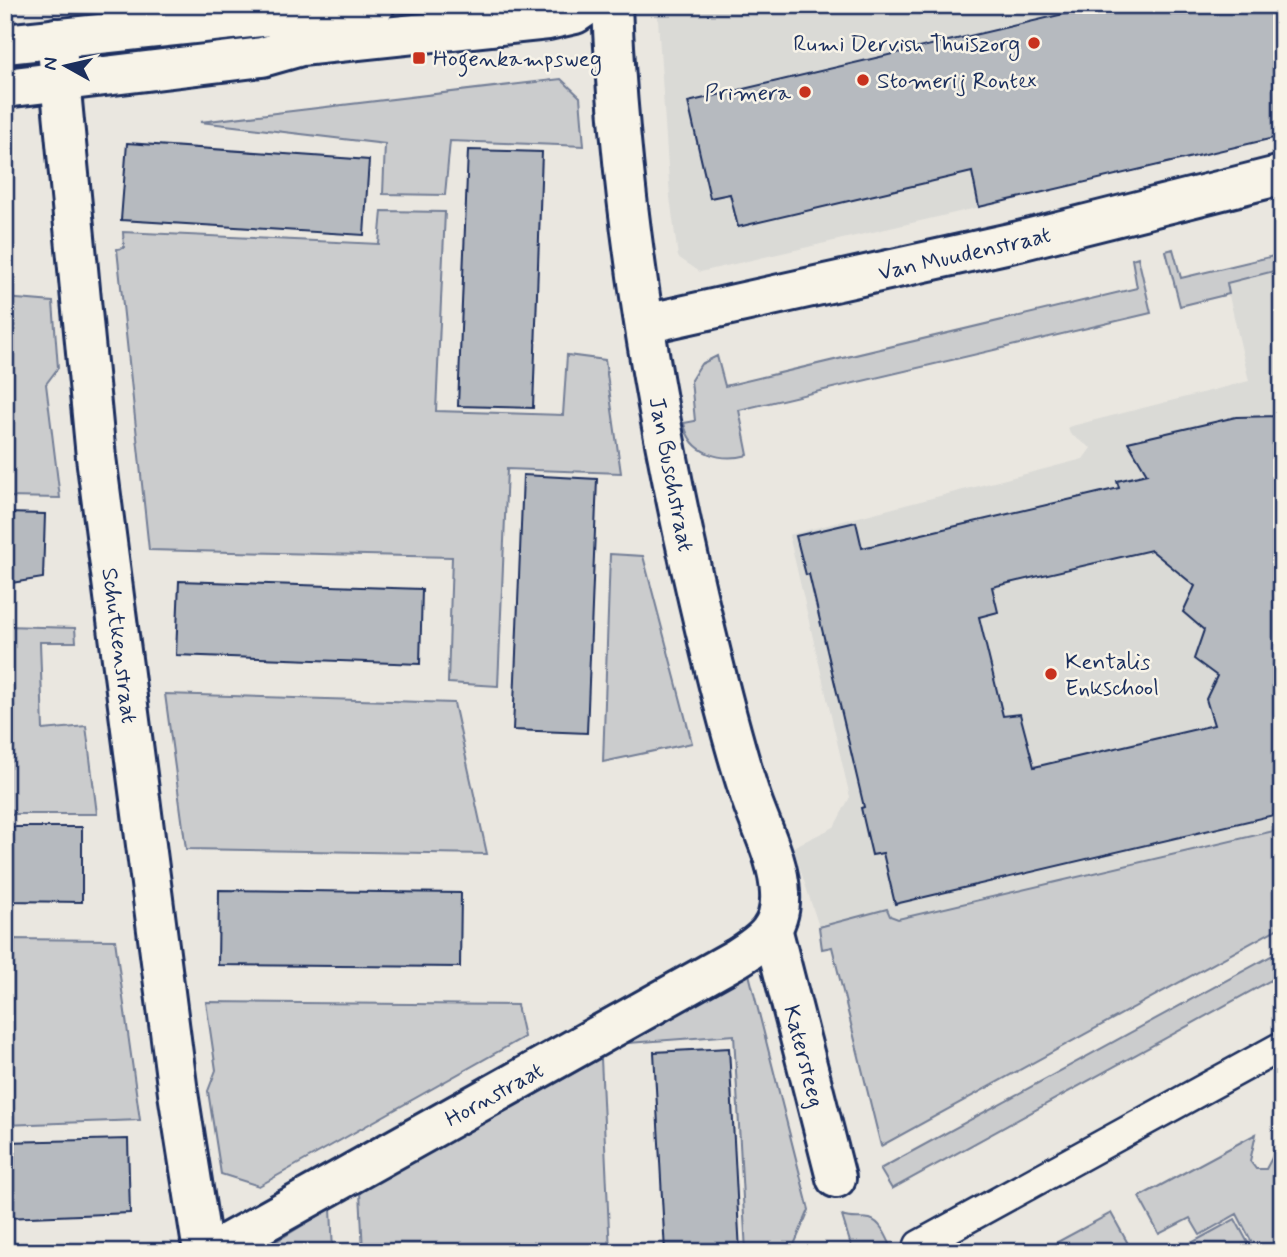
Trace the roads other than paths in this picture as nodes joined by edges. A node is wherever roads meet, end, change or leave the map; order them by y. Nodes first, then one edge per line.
1 (375, 5) edge
2 (588, 5) edge
3 (612, 5) edge
4 (57, 38) junction
5 (5, 44) edge
6 (62, 81) junction
7 (5, 88) edge
8 (1282, 175) edge
9 (645, 324) junction
10 (773, 932) junction
11 (1282, 1046) edge
12 (836, 1178) dead end
13 (919, 1245) dead end
14 (203, 1252) edge
15 (211, 1252) edge

1 - 4 street
2 - 6 street
3 - 9 street, Jan Buschstraat
4 - 5 street
4 - 6 street, Schutkenstraat
6 - 7 street
6 - 14 street, Schutkenstraat
8 - 9 street, Van Muudenstraat
9 - 10 street, Jan Buschstraat
10 - 12 street, Katersteeg
10 - 15 street, Hornstraat
11 - 13 lane

